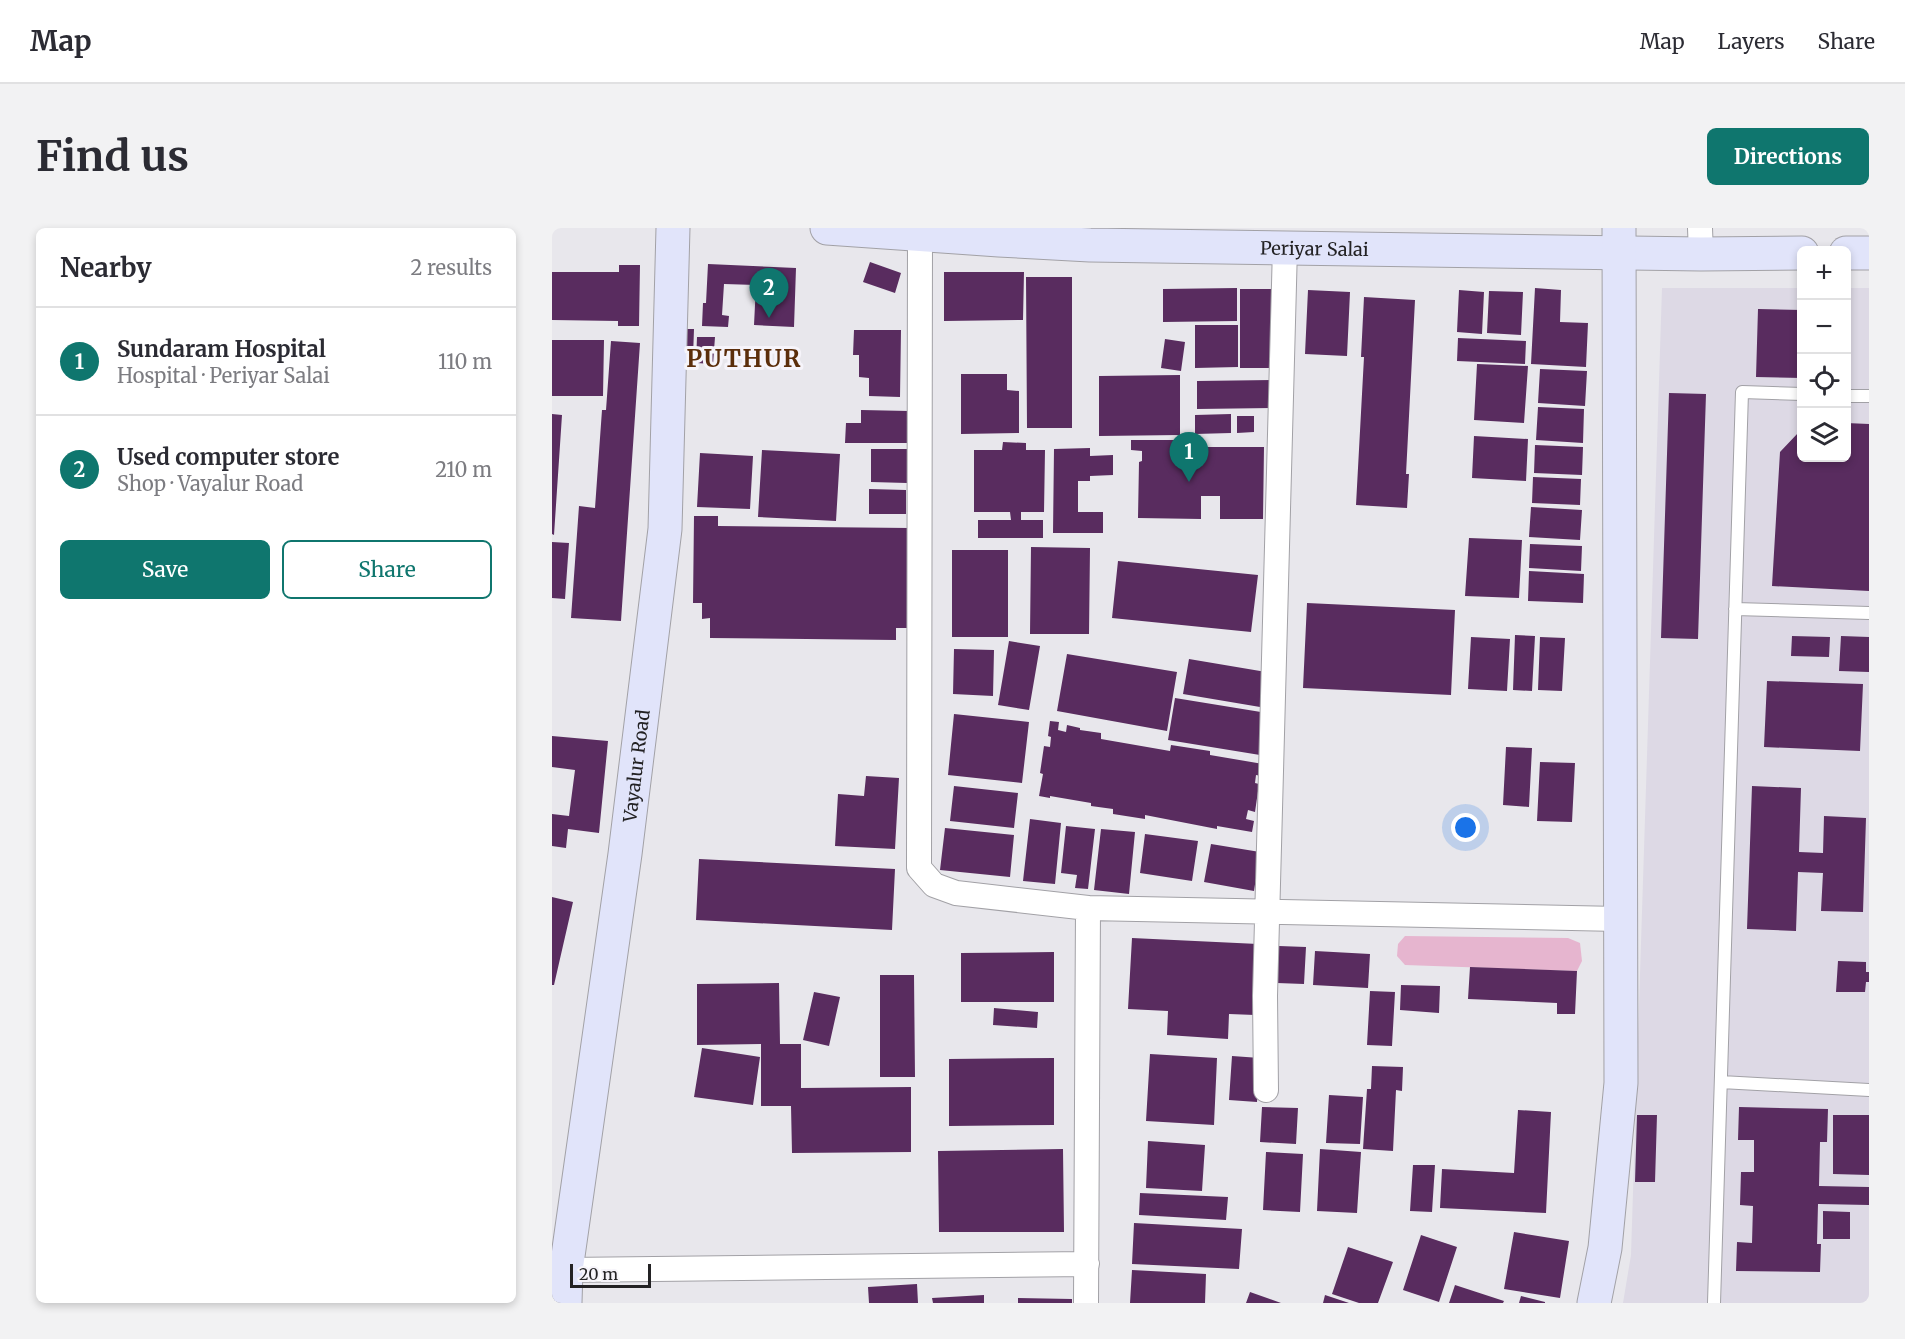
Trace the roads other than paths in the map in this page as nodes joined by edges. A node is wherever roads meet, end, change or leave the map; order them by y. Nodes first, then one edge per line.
1 (673, 228) edge
2 (827, 228) edge
3 (920, 235) junction
4 (1618, 240) edge
5 (1700, 241) edge
6 (1285, 247) junction
7 (1797, 252) edge
8 (1851, 253) edge
9 (1869, 253) edge
10 (1797, 394) edge
11 (1851, 396) edge
12 (1869, 396) edge
13 (1735, 609) junction
14 (1869, 614) edge
15 (1088, 908) junction
16 (1268, 911) junction
17 (1619, 919) junction
18 (1721, 1082) junction
19 (1266, 1090) dead end
20 (1869, 1090) edge
21 (1087, 1264) junction
22 (566, 1270) junction
23 (565, 1303) edge
24 (1086, 1303) edge
25 (1594, 1303) edge
26 (1714, 1303) edge

1 - 22 main road, Vayalur Road
2 - 3 main road, Periyar Salai
3 - 6 main road, Periyar Salai
3 - 15 street
4 - 5 main road, Periyar Salai
4 - 6 main road, Periyar Salai
4 - 17 main road
5 - 7 main road, Periyar Salai
6 - 16 street
8 - 9 main road
10 - 13 lane
11 - 12 lane
13 - 14 lane
13 - 18 lane
15 - 16 street
15 - 21 street
16 - 17 street
16 - 19 street
17 - 25 main road
18 - 20 lane
18 - 26 lane
21 - 22 street
21 - 24 street
22 - 23 main road, Vayalur Road

